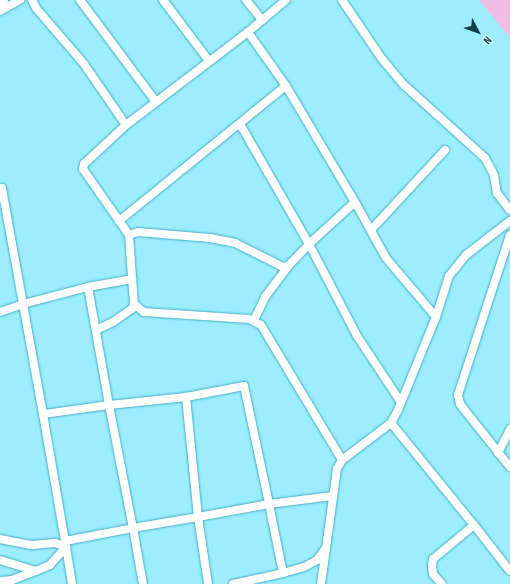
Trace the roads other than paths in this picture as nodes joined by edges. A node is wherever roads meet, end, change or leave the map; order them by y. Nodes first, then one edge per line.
1 (4, 0) edge
2 (20, 0) edge
3 (32, 0) edge
4 (80, 0) edge
5 (163, 0) edge
6 (246, 0) edge
7 (286, 0) edge
8 (342, 0) edge
9 (0, 2) edge
10 (0, 11) edge
11 (262, 20) junction
12 (248, 32) junction
13 (209, 61) junction
14 (286, 86) junction
15 (156, 102) junction
16 (240, 124) junction
17 (126, 125) junction
18 (445, 150) dead end
19 (2, 188) dead end
20 (355, 202) junction
21 (510, 210) edge
22 (510, 220) edge
23 (119, 221) junction
24 (371, 230) junction
25 (130, 235) junction
26 (510, 235) edge
27 (309, 244) junction
28 (288, 266) junction
29 (132, 279) junction
30 (88, 288) junction
31 (23, 304) junction
32 (136, 306) junction
33 (0, 312) edge
34 (436, 317) junction
35 (254, 320) junction
36 (96, 330) junction
37 (186, 397) junction
38 (400, 401) junction
39 (109, 405) junction
40 (43, 414) junction
41 (391, 423) junction
42 (510, 428) edge
43 (498, 453) junction
44 (342, 460) junction
45 (510, 467) edge
46 (333, 496) junction
47 (269, 504) junction
48 (198, 517) junction
49 (474, 525) junction
50 (132, 528) junction
51 (0, 539) edge
52 (66, 544) junction
53 (326, 548) junction
54 (0, 560) edge
55 (36, 571) junction
56 (510, 571) edge
57 (283, 573) junction
58 (0, 581) edge
59 (72, 584) edge
60 (143, 584) edge
61 (208, 584) edge
62 (232, 584) edge
63 (321, 584) edge
64 (442, 584) edge

1 - 9 street
2 - 10 street
3 - 17 street
4 - 15 street
5 - 13 street
6 - 11 street
7 - 11 street
8 - 21 street
11 - 12 street
12 - 13 street
12 - 14 street
13 - 15 street
14 - 16 street
14 - 20 street
15 - 17 street
16 - 23 street
16 - 27 street
17 - 23 street
18 - 24 street
19 - 31 street
20 - 24 street
20 - 27 street
22 - 34 street
23 - 25 street
24 - 34 street
25 - 28 street
25 - 29 street
26 - 43 street
27 - 28 street
27 - 38 street
28 - 35 street
29 - 30 street
29 - 32 street
30 - 31 street
30 - 36 street
31 - 33 street
31 - 40 street
32 - 35 street
32 - 36 street
34 - 38 street
35 - 44 street
36 - 39 street
37 - 39 street
37 - 47 street
37 - 48 street
38 - 41 street
39 - 40 street
39 - 50 street
40 - 52 street
41 - 44 street
41 - 49 street
42 - 43 street
43 - 45 street
44 - 46 street
46 - 47 street
46 - 53 street
47 - 48 street
47 - 57 street
48 - 50 street
48 - 61 street
49 - 56 street
49 - 64 street
50 - 52 street
50 - 60 street
51 - 52 street
52 - 55 street
52 - 59 street
53 - 57 street
53 - 63 street
54 - 55 street
55 - 58 street
57 - 62 street

